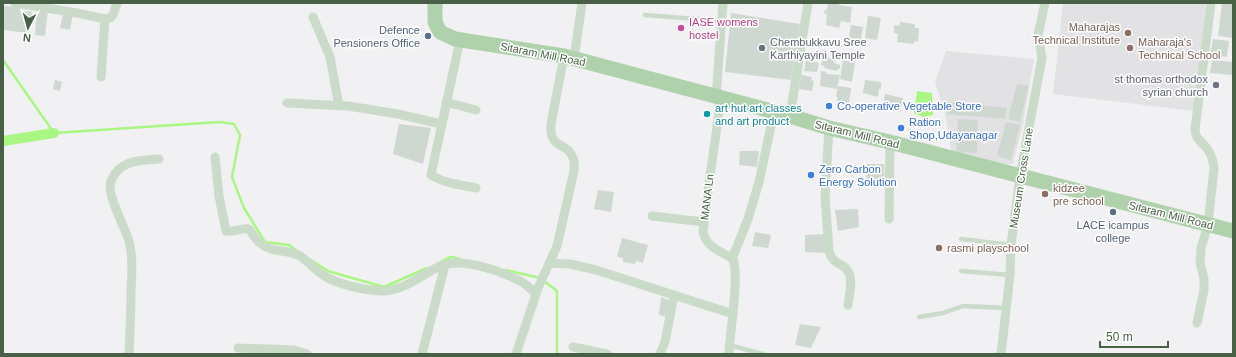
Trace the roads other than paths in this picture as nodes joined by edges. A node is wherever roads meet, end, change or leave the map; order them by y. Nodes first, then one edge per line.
1 (15, 3) edge
2 (117, 3) edge
3 (435, 3) edge
4 (582, 3) edge
5 (723, 3) edge
6 (808, 3) edge
7 (1045, 3) edge
8 (1211, 3) edge
9 (644, 15) dead end
10 (314, 17) dead end
11 (105, 19) junction
12 (722, 21) junction
13 (460, 40) junction
14 (569, 58) junction
15 (101, 77) dead end
16 (719, 97) junction
17 (446, 102) junction
18 (287, 103) dead end
19 (338, 106) junction
20 (476, 110) dead end
21 (774, 112) junction
22 (790, 116) junction
23 (441, 124) junction
24 (829, 128) junction
25 (890, 142) junction
26 (215, 157) dead end
27 (160, 159) dead end
28 (1020, 176) junction
29 (476, 188) dead end
30 (652, 216) dead end
31 (889, 219) dead end
32 (704, 222) junction
33 (1208, 225) junction
34 (1233, 231) edge
35 (961, 239) dead end
36 (1011, 245) junction
37 (732, 258) junction
38 (550, 263) junction
39 (444, 265) junction
40 (962, 271) dead end
41 (1010, 275) junction
42 (537, 291) junction
43 (674, 295) junction
44 (848, 305) dead end
45 (1006, 308) junction
46 (733, 314) junction
47 (919, 317) dead end
48 (1197, 323) dead end
49 (573, 347) dead end
50 (238, 348) dead end
51 (729, 350) edge
52 (129, 354) edge
53 (307, 354) edge
54 (422, 354) edge
55 (516, 354) edge
56 (607, 354) edge
57 (660, 354) edge
58 (763, 354) edge
59 (1001, 354) edge

1 - 11 street
2 - 11 street
3 - 13 main road, Sitaram Mill Road
4 - 14 street
5 - 12 street, MANA Ln
6 - 22 street
7 - 28 street, Museum Cross Lane
8 - 33 street
9 - 12 lane
10 - 19 street
11 - 15 street
12 - 16 street, MANA Ln
13 - 14 main road, Sitaram Mill Road
13 - 17 street
14 - 16 main road, Sitaram Mill Road
14 - 38 street
16 - 21 main road, Sitaram Mill Road
16 - 32 street, MANA Ln
17 - 20 street
17 - 23 street
18 - 19 street
19 - 23 street
21 - 22 main road, Sitaram Mill Road
21 - 37 street
22 - 24 main road, Sitaram Mill Road
23 - 29 street
24 - 25 main road, Sitaram Mill Road
24 - 44 street
25 - 28 main road, Sitaram Mill Road
25 - 31 street
26 - 39 street
27 - 52 street
28 - 33 main road, Sitaram Mill Road
28 - 36 street, Museum Cross Lane
30 - 32 street
32 - 37 street, MANA Ln
33 - 34 main road, Sitaram Mill Road
33 - 48 street
35 - 36 lane
36 - 41 street, Museum Cross Lane
37 - 46 street
38 - 42 street
38 - 43 street
39 - 42 street
39 - 54 street
40 - 41 lane
41 - 45 street, Museum Cross Lane
42 - 55 street
43 - 46 street
43 - 57 street
45 - 47 lane
45 - 59 street, Museum Cross Lane
46 - 51 street
49 - 56 street
50 - 53 street
51 - 58 lane

